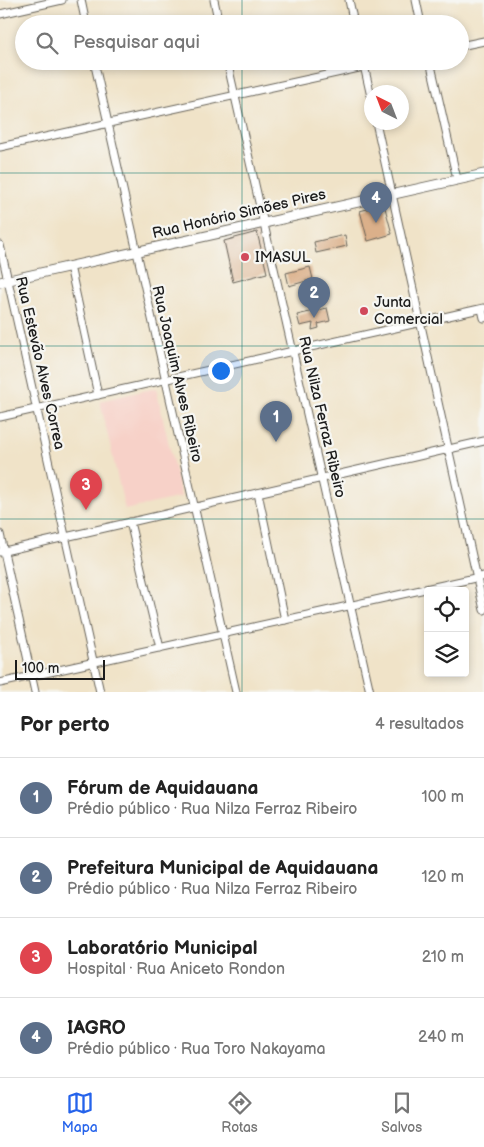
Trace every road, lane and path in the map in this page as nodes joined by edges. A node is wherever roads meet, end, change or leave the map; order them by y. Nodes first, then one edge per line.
1 (62, 0) edge
2 (81, 0) edge
3 (214, 0) edge
4 (349, 0) edge
5 (416, 0) edge
6 (0, 14) edge
7 (84, 15) edge
8 (217, 15) edge
9 (352, 15) edge
10 (419, 15) edge
11 (484, 41) edge
12 (469, 44) edge
13 (96, 70) edge
14 (229, 70) edge
15 (339, 70) edge
16 (364, 70) edge
17 (432, 70) edge
18 (368, 85) edge
19 (235, 96) junction
20 (108, 124) junction
21 (378, 130) edge
22 (0, 147) edge
23 (484, 174) edge
24 (457, 179) junction
25 (392, 193) junction
26 (263, 221) junction
27 (0, 245) edge
28 (136, 251) junction
29 (70, 266) junction
30 (4, 281) edge
31 (483, 309) edge
32 (484, 318) edge
33 (422, 322) junction
34 (294, 351) junction
35 (164, 380) junction
36 (98, 395) junction
37 (36, 409) junction
38 (0, 417) edge
39 (484, 441) edge
40 (449, 450) junction
41 (322, 479) junction
42 (258, 493) junction
43 (193, 508) junction
44 (130, 522) junction
45 (0, 534) edge
46 (65, 536) junction
47 (2, 552) edge
48 (480, 577) edge
49 (350, 605) junction
50 (484, 610) edge
51 (285, 620) junction
52 (222, 634) junction
53 (160, 648) junction
54 (93, 663) junction
55 (32, 676) junction
56 (0, 683) edge
57 (35, 692) edge
58 (100, 692) edge
59 (236, 692) edge
60 (370, 692) edge

1 - 6 street
2 - 7 street
3 - 8 street
4 - 9 street
5 - 10 street
11 - 12 street
13 - 20 street, Rua Joaquim Alves Ribeiro
14 - 19 street, Rua Nilza Ferraz Ribeiro
15 - 19 street
16 - 18 street
17 - 24 street
19 - 20 street
19 - 26 street, Rua Nilza Ferraz Ribeiro
20 - 22 street
20 - 28 street, Rua Joaquim Alves Ribeiro
21 - 25 street
23 - 24 main road, Rua Honório Simões Pires
24 - 25 main road, Rua Honório Simões Pires
25 - 26 main road, Rua Honório Simões Pires
25 - 33 street
26 - 28 main road, Rua Honório Simões Pires
26 - 34 street, Rua Nilza Ferraz Ribeiro
27 - 30 street, Rua Estevão Alves Correa
28 - 29 main road, Rua Honório Simões Pires
28 - 35 street, Rua Joaquim Alves Ribeiro
29 - 30 main road, Rua Honório Simões Pires
29 - 36 street
30 - 37 street, Rua Estevão Alves Correa
31 - 32 street
31 - 33 street
33 - 34 street
33 - 40 street
34 - 35 street
34 - 41 street, Rua Nilza Ferraz Ribeiro
35 - 36 street
35 - 43 street, Rua Joaquim Alves Ribeiro
36 - 37 street
37 - 38 street
37 - 46 street, Rua Estevão Alves Correa
39 - 40 street
40 - 41 street
40 - 48 street
41 - 42 street
41 - 49 street, Rua Nilza Ferraz Ribeiro
42 - 43 street
42 - 51 street
43 - 44 street
43 - 52 street, Rua Joaquim Alves Ribeiro
44 - 46 street
44 - 53 street
45 - 47 street
46 - 47 street
46 - 54 street, Rua Estevão Alves Correa
47 - 55 street
48 - 49 street
48 - 50 street
49 - 51 street
49 - 60 street, Rua Nilza Ferraz Ribeiro
51 - 52 street
52 - 53 street
52 - 59 street, Rua Joaquim Alves Ribeiro
53 - 54 street
54 - 55 street
54 - 58 street, Rua Estevão Alves Correa
55 - 56 street
55 - 57 street

